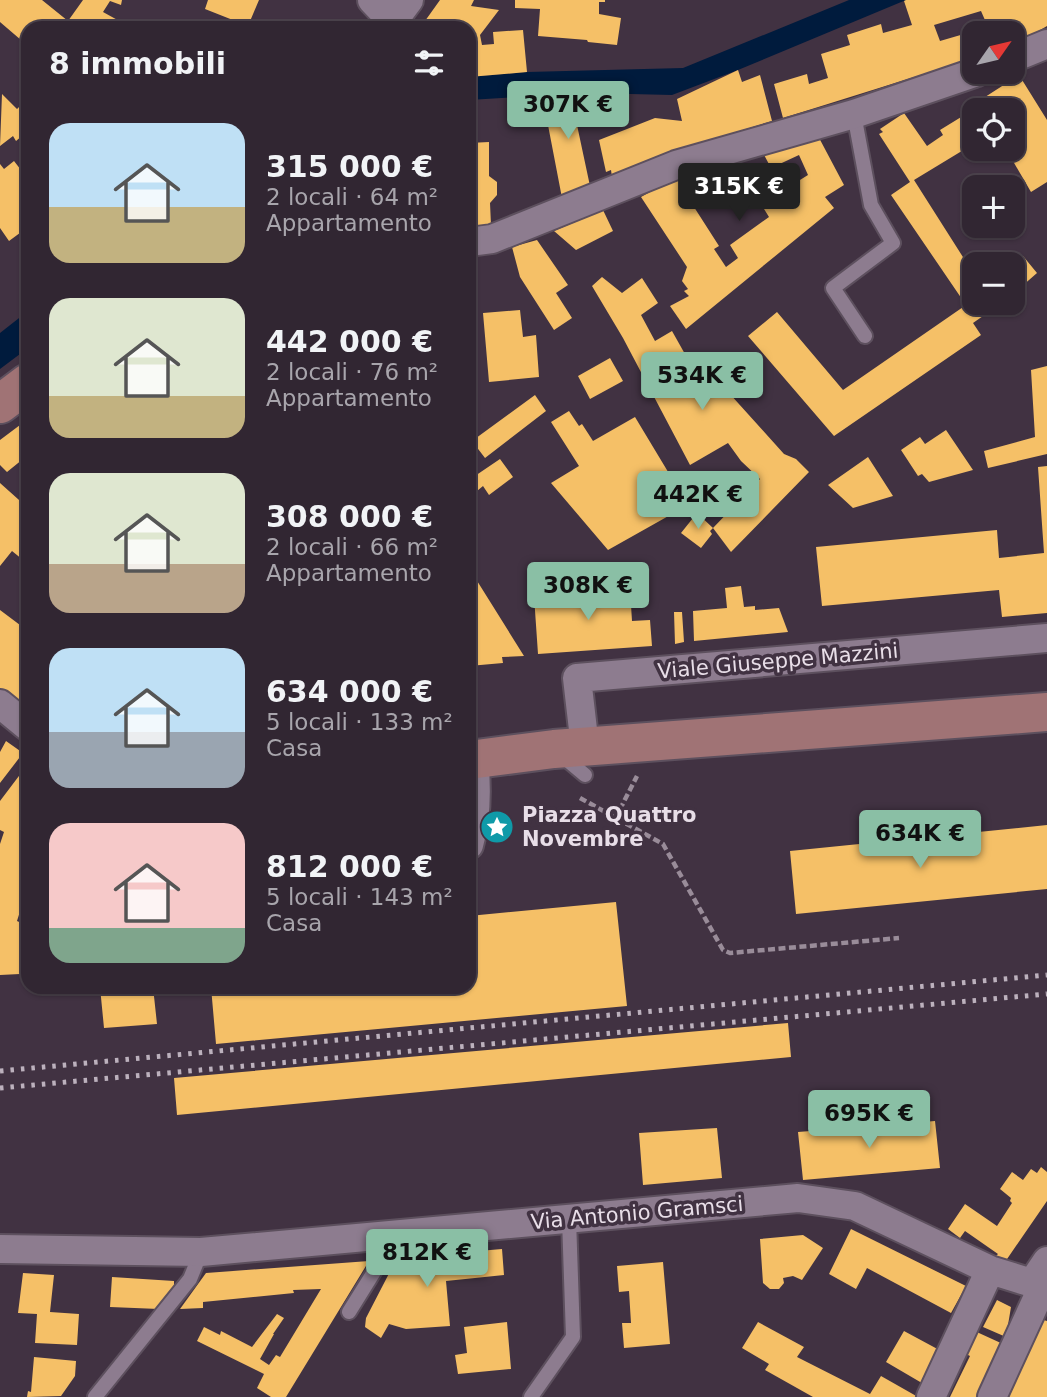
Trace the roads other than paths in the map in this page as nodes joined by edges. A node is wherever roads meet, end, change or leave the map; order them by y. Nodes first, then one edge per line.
1 (372, 0) edge
2 (396, 16) edge
3 (1047, 44) edge
4 (1026, 53) edge
5 (962, 77) edge
6 (854, 114) junction
7 (476, 241) edge
8 (865, 336) dead end
9 (21, 388) edge
10 (0, 404) edge
11 (1047, 638) edge
12 (0, 704) edge
13 (1047, 712) edge
14 (21, 721) edge
15 (560, 756) junction
16 (476, 759) edge
17 (569, 1219) junction
18 (398, 1234) junction
19 (0, 1250) edge
20 (201, 1252) junction
21 (990, 1270) junction
22 (1042, 1281) edge
23 (349, 1312) dead end
24 (95, 1397) edge
25 (531, 1397) edge
26 (932, 1397) edge
27 (992, 1397) edge

1 - 2 street
3 - 4 street
5 - 6 street
6 - 7 street
6 - 8 lane
9 - 10 street
11 - 15 street, Viale Giuseppe Mazzini
12 - 14 street
13 - 15 street
15 - 16 street
17 - 18 street, Via Antonio Gramsci
17 - 21 street, Via Antonio Gramsci
17 - 25 lane
18 - 20 street, Via Antonio Gramsci
18 - 23 lane
19 - 20 street, Via Antonio Gramsci
20 - 24 lane
21 - 22 street, Via Antonio Gramsci
21 - 26 street
22 - 27 street

